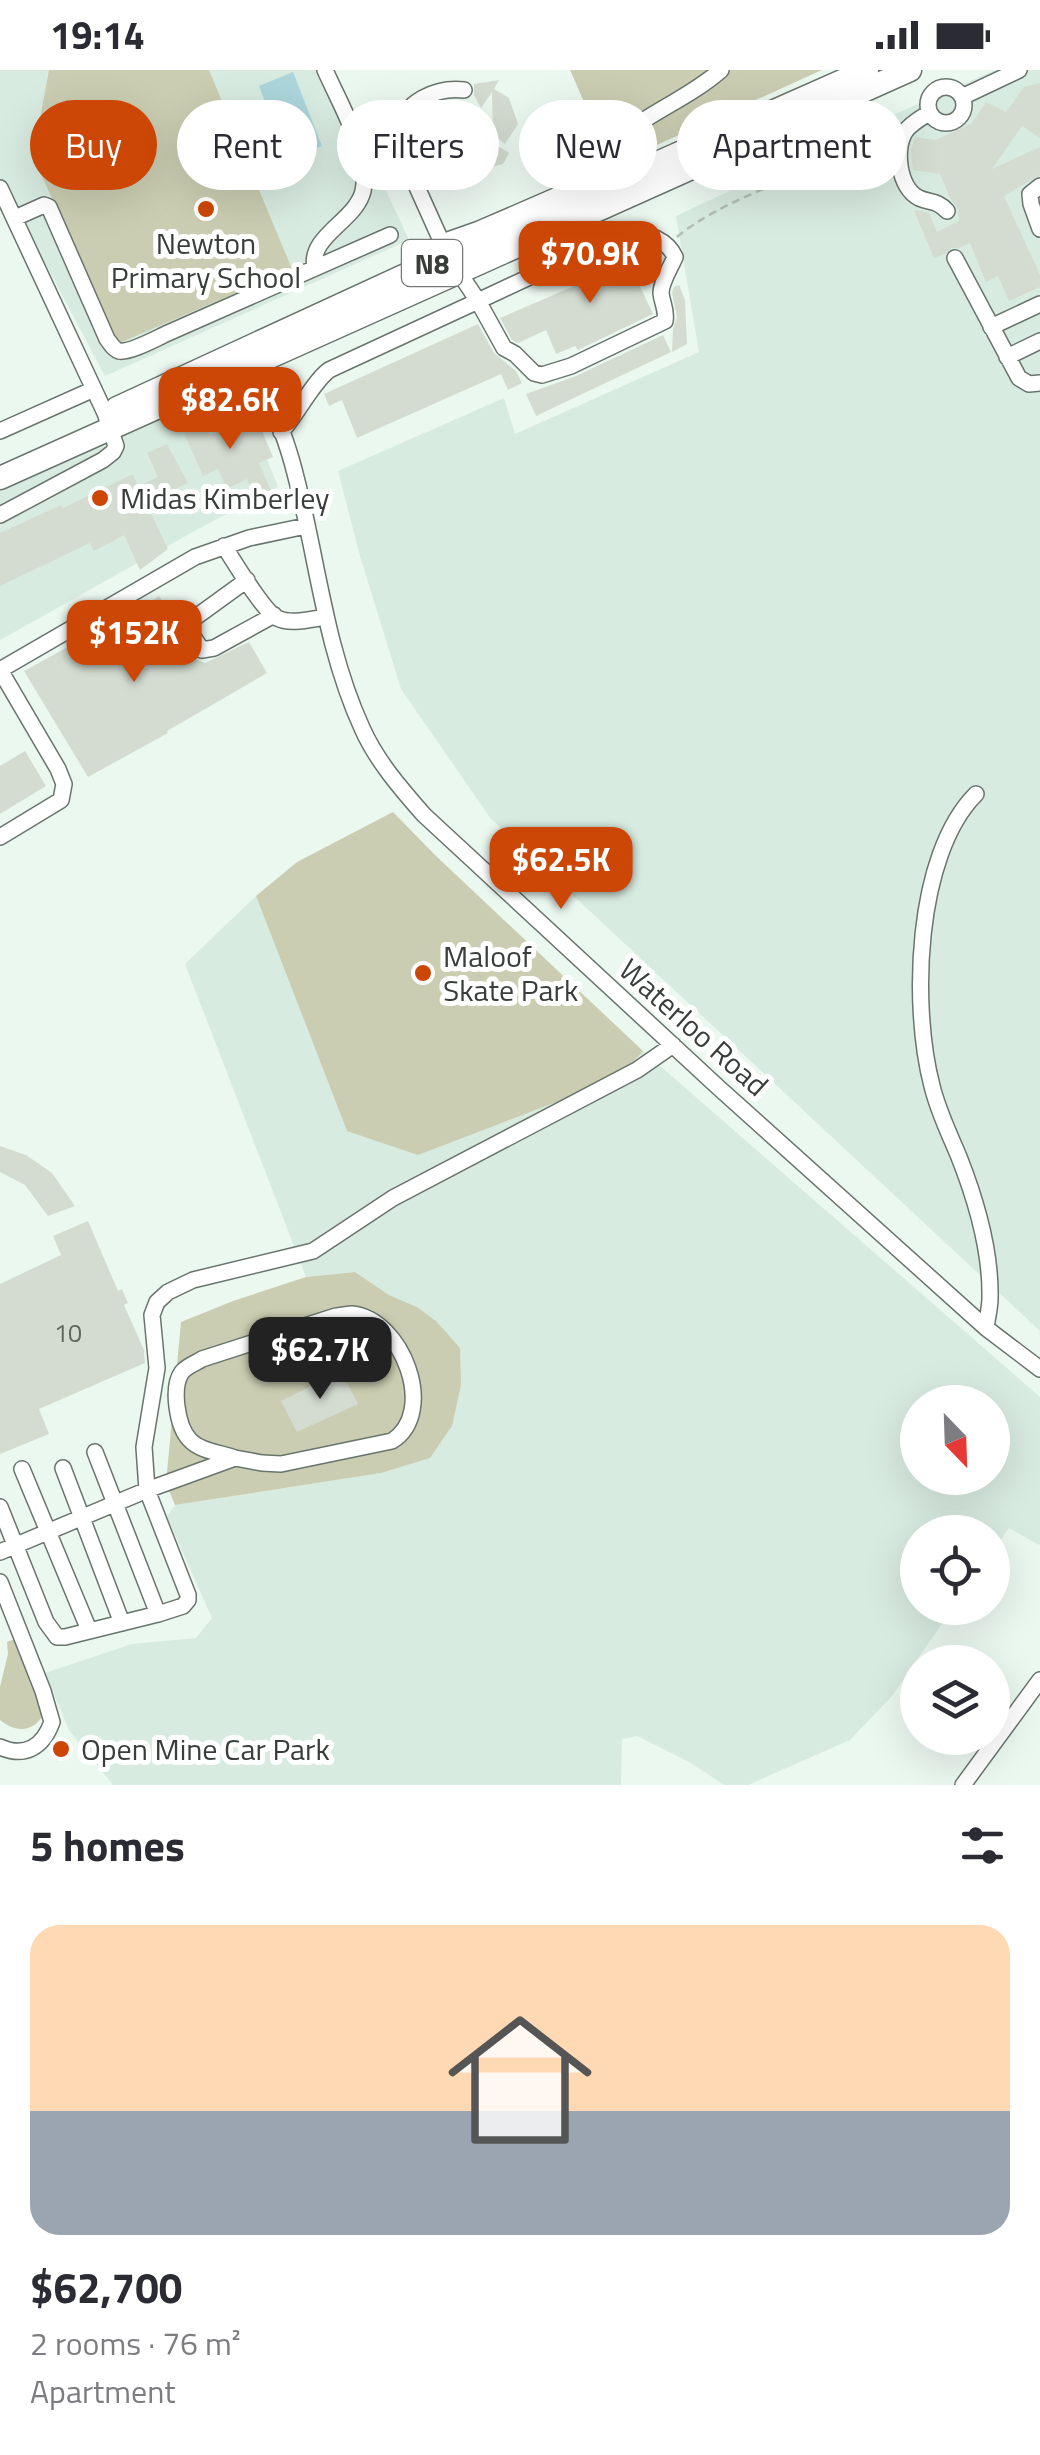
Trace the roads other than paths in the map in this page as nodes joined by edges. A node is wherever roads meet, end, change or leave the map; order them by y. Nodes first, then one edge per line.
1 (324, 70) edge
2 (721, 70) edge
3 (867, 70) edge
4 (910, 70) edge
5 (1018, 70) edge
6 (464, 90) dead end
7 (962, 97) junction
8 (930, 112) junction
9 (1040, 186) edge
10 (0, 188) edge
11 (946, 211) dead end
12 (10, 222) edge
13 (1040, 228) edge
14 (390, 234) dead end
15 (450, 256) junction
16 (956, 258) dead end
17 (315, 268) junction
18 (478, 301) junction
19 (1040, 304) edge
20 (992, 327) junction
21 (1040, 341) edge
22 (250, 357) junction
23 (1007, 357) junction
24 (1040, 382) edge
25 (202, 388) junction
26 (94, 389) junction
27 (270, 402) junction
28 (107, 420) junction
29 (0, 431) edge
30 (282, 432) junction
31 (0, 461) edge
32 (0, 478) edge
33 (0, 514) edge
34 (306, 526) junction
35 (224, 546) junction
36 (247, 580) junction
37 (274, 615) junction
38 (326, 616) junction
39 (0, 670) edge
40 (976, 794) dead end
41 (0, 837) edge
42 (672, 1045) junction
43 (986, 1328) junction
44 (1040, 1369) edge
45 (95, 1452) dead end
46 (235, 1458) junction
47 (63, 1468) dead end
48 (22, 1469) dead end
49 (147, 1490) junction
50 (115, 1504) junction
51 (0, 1506) edge
52 (81, 1518) junction
53 (48, 1532) junction
54 (8, 1549) edge
55 (0, 1582) edge
56 (158, 1614) junction
57 (122, 1623) junction
58 (89, 1630) junction
59 (1040, 1680) edge
60 (0, 1746) edge
61 (963, 1785) edge

1 - 17 street
2 - 15 street
3 - 15 highway, N8
4 - 15 highway, N8
5 - 7 street
6 - 15 street
7 - 8 street
7 - 8 street
8 - 11 street
9 - 13 street
10 - 12 street
12 - 17 street
12 - 26 street
14 - 17 street
15 - 18 street
15 - 22 highway, N8
16 - 20 street
18 - 18 street
18 - 30 street
19 - 20 street
20 - 23 street
21 - 23 street
22 - 25 highway, N8
22 - 27 street, Waterloo Road
22 - 28 highway, N8
23 - 24 street
25 - 27 street
25 - 28 highway, N8
26 - 28 street
26 - 29 street
27 - 30 street, Waterloo Road
28 - 31 highway, N8
28 - 32 highway, N8
28 - 33 street
30 - 34 street, Waterloo Road
34 - 35 street
34 - 38 street, Waterloo Road
35 - 36 street
35 - 39 street
36 - 37 street
36 - 37 street
37 - 38 street
38 - 42 street, Waterloo Road
39 - 41 street
40 - 43 street
42 - 43 street, Waterloo Road
42 - 49 street
43 - 44 street, Waterloo Road
45 - 50 street
46 - 46 street
46 - 49 street
47 - 52 street
48 - 53 street
49 - 50 street
49 - 56 street
50 - 52 street
50 - 56 street
51 - 54 street
52 - 53 street
52 - 57 street
53 - 54 street
53 - 58 street
54 - 58 street
55 - 60 street
56 - 57 street
57 - 58 street
59 - 61 street

